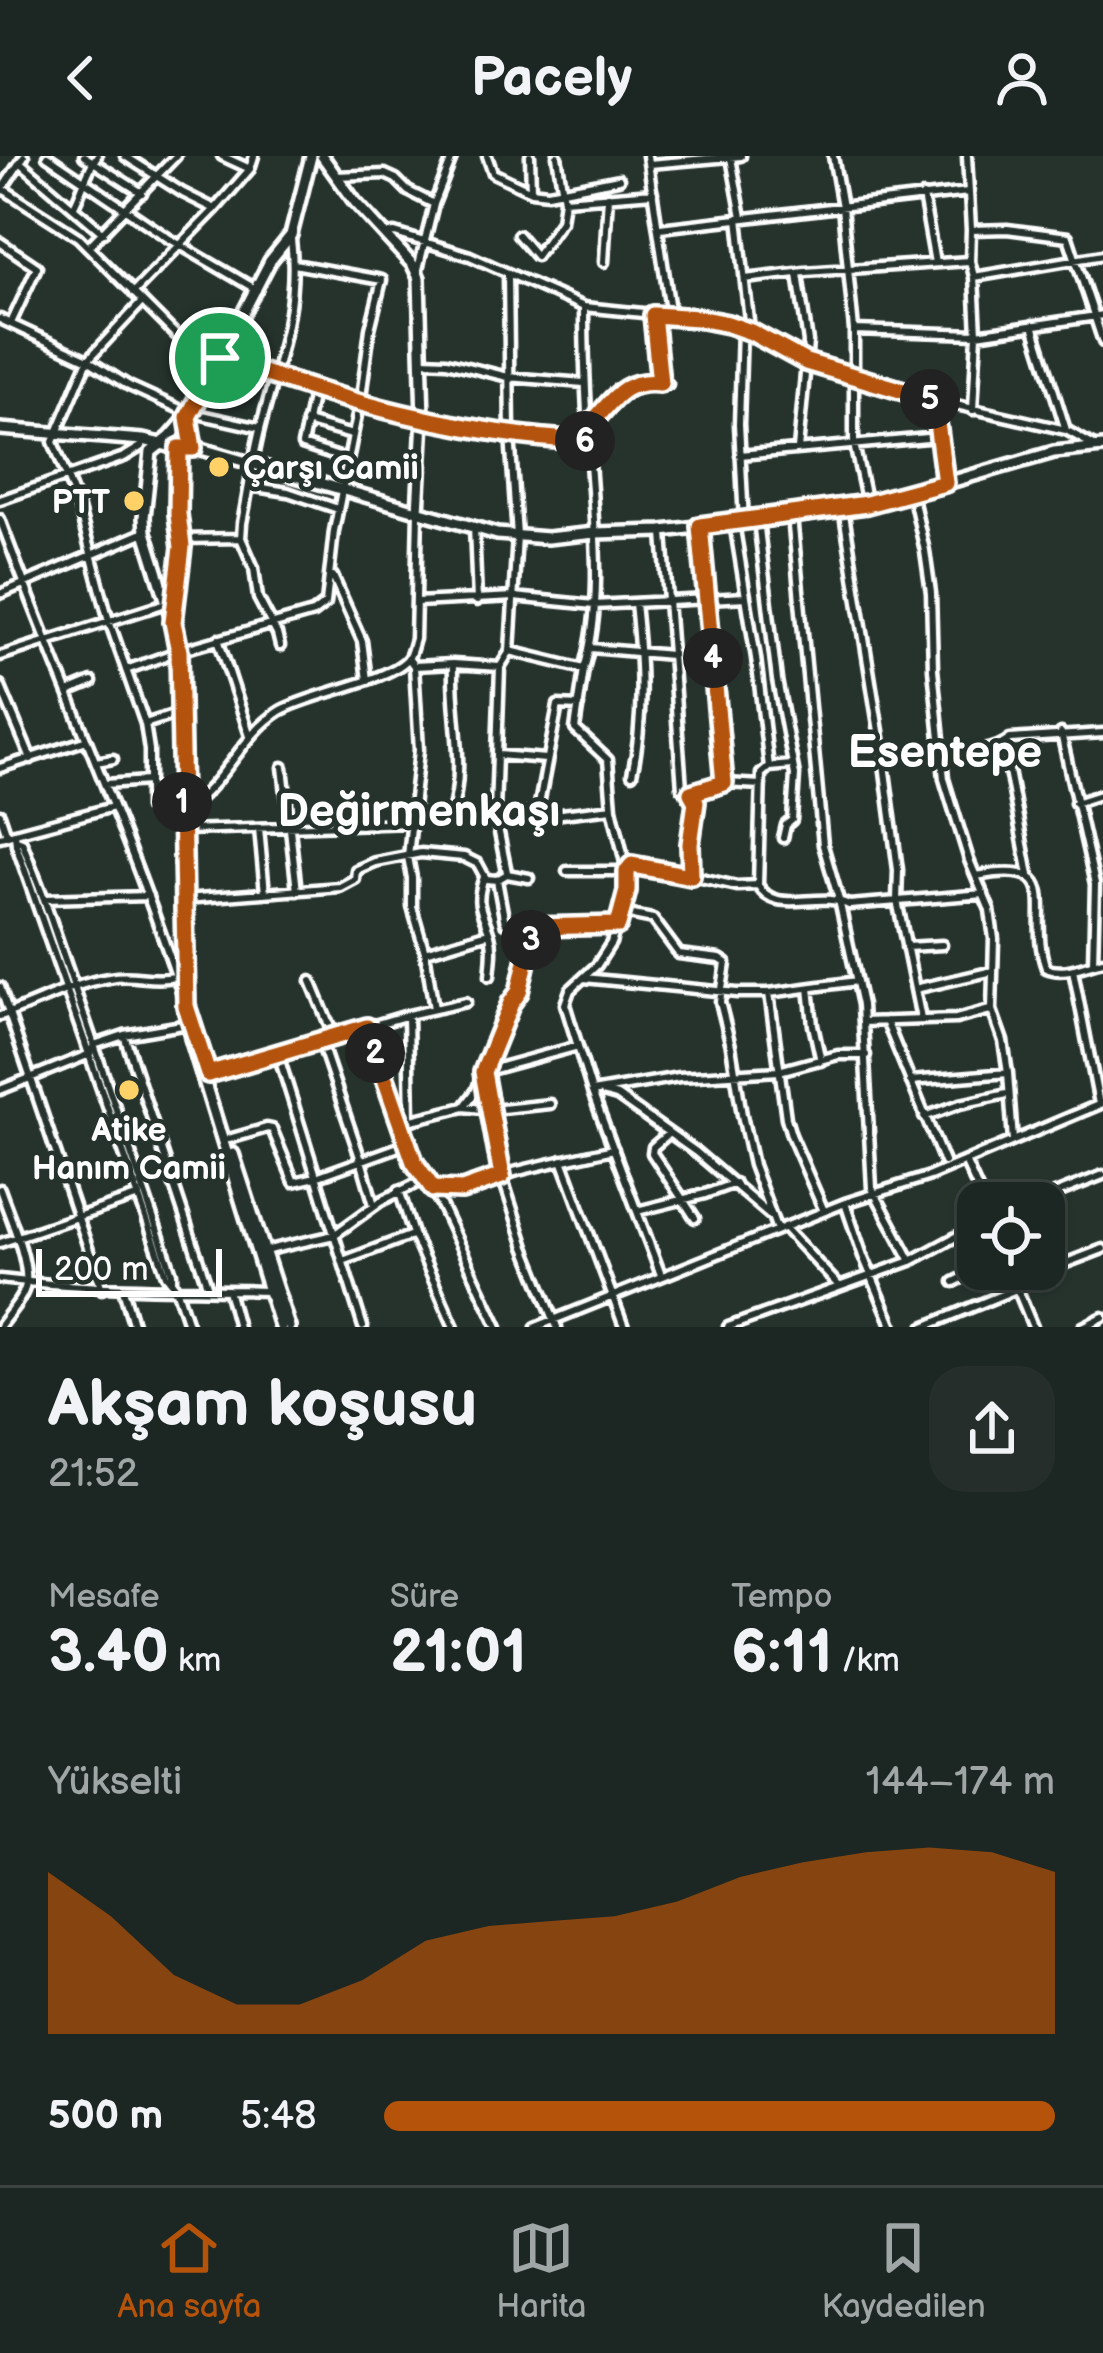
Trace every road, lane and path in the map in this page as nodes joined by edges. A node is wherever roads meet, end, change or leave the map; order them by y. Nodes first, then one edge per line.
1 (46, 156) edge
2 (84, 156) edge
3 (125, 156) edge
4 (222, 156) edge
5 (254, 156) edge
6 (311, 156) edge
7 (322, 156) edge
8 (453, 156) edge
9 (487, 156) edge
10 (530, 156) edge
11 (557, 156) edge
12 (741, 156) edge
13 (833, 156) edge
14 (968, 156) edge
15 (172, 157) edge
16 (731, 158) edge
17 (22, 159) edge
18 (95, 159) edge
19 (648, 160) edge
20 (250, 169) junction
21 (336, 176) junction
22 (157, 177) junction
23 (620, 179) dead end
24 (84, 182) junction
25 (1, 188) edge
26 (531, 191) junction
27 (968, 192) junction
28 (142, 193) junction
29 (653, 193) junction
30 (562, 196) junction
31 (608, 196) junction
32 (923, 196) junction
33 (434, 204) junction
34 (74, 206) junction
35 (842, 206) junction
36 (215, 208) junction
37 (126, 210) junction
38 (738, 218) junction
39 (659, 228) junction
40 (971, 230) junction
41 (103, 233) junction
42 (385, 234) junction
43 (291, 235) junction
44 (518, 235) dead end
45 (0, 242) edge
46 (425, 242) junction
47 (178, 244) junction
48 (88, 248) junction
49 (1103, 255) edge
50 (970, 261) junction
51 (1076, 261) junction
52 (604, 262) dead end
53 (935, 263) junction
54 (294, 264) junction
55 (849, 268) junction
56 (417, 273) junction
57 (797, 273) junction
58 (508, 274) junction
59 (974, 277) junction
60 (746, 279) junction
61 (256, 290) junction
62 (133, 293) junction
63 (142, 302) junction
64 (584, 307) junction
65 (653, 315) junction
66 (1099, 316) edge
67 (671, 317) junction
68 (0, 320) edge
69 (10, 323) junction
70 (1033, 326) junction
71 (854, 330) junction
72 (746, 331) junction
73 (977, 334) junction
74 (1103, 342) edge
75 (88, 360) junction
76 (423, 361) junction
77 (218, 362) junction
78 (806, 362) junction
79 (856, 376) junction
80 (274, 377) junction
81 (508, 377) junction
82 (584, 383) junction
83 (314, 388) junction
84 (934, 400) junction
85 (358, 401) junction
86 (974, 410) junction
87 (190, 415) junction
88 (423, 419) junction
89 (306, 422) junction
90 (589, 426) junction
91 (260, 428) junction
92 (0, 429) edge
93 (1066, 430) junction
94 (56, 433) junction
95 (510, 434) junction
96 (352, 435) junction
97 (938, 437) junction
98 (588, 441) junction
99 (160, 443) junction
100 (854, 444) junction
101 (143, 446) junction
102 (1100, 447) edge
103 (179, 448) junction
104 (193, 448) junction
105 (798, 449) junction
106 (740, 454) junction
107 (348, 460) junction
108 (253, 462) junction
109 (68, 476) junction
110 (945, 483) junction
111 (249, 486) junction
112 (343, 488) junction
113 (912, 494) junction
114 (0, 500) edge
115 (867, 504) junction
116 (843, 508) junction
117 (338, 509) junction
118 (418, 512) junction
119 (793, 516) junction
120 (0, 519) edge
121 (758, 520) junction
122 (739, 523) junction
123 (473, 526) junction
124 (700, 526) junction
125 (662, 531) junction
126 (145, 532) junction
127 (595, 533) junction
128 (518, 536) junction
129 (182, 538) junction
130 (241, 538) junction
131 (92, 554) junction
132 (331, 572) junction
133 (24, 585) junction
134 (0, 595) edge
135 (514, 597) junction
136 (746, 597) junction
137 (706, 600) junction
138 (476, 601) junction
139 (417, 602) junction
140 (667, 602) junction
141 (166, 603) junction
142 (635, 603) junction
143 (594, 605) junction
144 (109, 621) junction
145 (173, 622) junction
146 (272, 626) junction
147 (218, 639) junction
148 (46, 643) junction
149 (280, 646) dead end
150 (591, 648) junction
151 (179, 651) junction
152 (511, 652) junction
153 (640, 654) junction
154 (0, 656) edge
155 (673, 656) junction
156 (408, 658) junction
157 (453, 664) junction
158 (414, 666) junction
159 (500, 667) junction
160 (584, 669) junction
161 (126, 670) junction
162 (367, 680) junction
163 (92, 682) dead end
164 (0, 685) edge
165 (68, 692) junction
166 (579, 706) junction
167 (179, 713) junction
168 (145, 724) junction
169 (1103, 733) edge
170 (1061, 734) junction
171 (250, 736) junction
172 (87, 740) junction
173 (1004, 745) junction
174 (941, 752) junction
175 (498, 755) junction
176 (31, 759) junction
177 (112, 759) dead end
178 (546, 759) junction
179 (96, 762) junction
180 (792, 765) junction
181 (283, 767) dead end
182 (769, 767) junction
183 (0, 768) edge
184 (632, 774) dead end
185 (148, 782) junction
186 (724, 783) junction
187 (105, 784) junction
188 (761, 785) junction
189 (691, 793) junction
190 (1103, 794) edge
191 (1076, 803) junction
192 (113, 806) junction
193 (149, 808) dead end
194 (612, 808) junction
195 (183, 811) junction
196 (495, 813) junction
197 (0, 814) edge
198 (414, 814) junction
199 (451, 814) junction
200 (537, 815) junction
201 (412, 824) junction
202 (292, 826) junction
203 (259, 828) junction
204 (184, 830) junction
205 (10, 836) edge
206 (783, 838) dead end
207 (408, 857) junction
208 (567, 871) dead end
209 (627, 871) junction
210 (507, 874) junction
211 (1029, 874) junction
212 (691, 876) junction
213 (976, 876) junction
214 (484, 877) junction
215 (529, 878) dead end
216 (497, 880) junction
217 (1095, 884) junction
218 (758, 885) junction
219 (297, 891) junction
220 (265, 893) junction
221 (1103, 893) edge
222 (984, 894) junction
223 (148, 896) junction
224 (44, 899) junction
225 (184, 899) junction
226 (839, 900) junction
227 (897, 900) junction
228 (621, 913) junction
229 (618, 925) junction
230 (534, 927) junction
231 (490, 933) junction
232 (942, 944) dead end
233 (906, 947) junction
234 (425, 952) junction
235 (1103, 961) edge
236 (1093, 963) junction
237 (994, 970) junction
238 (1073, 970) junction
239 (176, 976) junction
240 (490, 976) dead end
241 (584, 978) junction
242 (311, 981) dead end
243 (857, 981) junction
244 (0, 987) edge
245 (809, 987) junction
246 (915, 988) junction
247 (72, 990) junction
248 (722, 992) junction
249 (769, 993) junction
250 (466, 1002) dead end
251 (186, 1006) junction
252 (434, 1009) junction
253 (992, 1010) junction
254 (4, 1015) edge
255 (408, 1015) junction
256 (921, 1019) junction
257 (886, 1021) junction
258 (863, 1022) junction
259 (188, 1024) junction
260 (367, 1027) junction
261 (124, 1035) junction
262 (334, 1037) junction
263 (321, 1042) junction
264 (94, 1045) junction
265 (578, 1046) junction
266 (90, 1054) junction
267 (278, 1054) junction
268 (866, 1055) junction
269 (821, 1061) junction
270 (779, 1071) junction
271 (483, 1072) junction
272 (736, 1073) junction
273 (1008, 1073) junction
274 (205, 1075) junction
275 (32, 1078) junction
276 (910, 1081) junction
277 (0, 1090) edge
278 (596, 1092) junction
279 (1009, 1094) junction
280 (1101, 1103) edge
281 (550, 1104) dead end
282 (464, 1107) junction
283 (492, 1110) junction
284 (924, 1117) junction
285 (410, 1119) junction
286 (400, 1123) junction
287 (669, 1133) junction
288 (229, 1139) junction
289 (1013, 1141) junction
290 (407, 1144) junction
291 (614, 1149) junction
292 (362, 1160) junction
293 (562, 1160) junction
294 (965, 1161) junction
295 (944, 1162) dead end
296 (1103, 1175) edge
297 (502, 1176) junction
298 (316, 1177) junction
299 (425, 1179) junction
300 (974, 1182) edge
301 (735, 1183) junction
302 (0, 1189) edge
303 (433, 1189) junction
304 (399, 1190) junction
305 (1065, 1190) edge
306 (874, 1195) junction
307 (140, 1196) junction
308 (684, 1199) junction
309 (845, 1203) junction
310 (374, 1205) junction
311 (637, 1210) junction
312 (824, 1211) junction
313 (77, 1215) junction
314 (772, 1216) junction
315 (695, 1217) dead end
316 (781, 1228) junction
317 (334, 1234) junction
318 (413, 1234) junction
319 (957, 1236) edge
320 (16, 1238) junction
321 (0, 1243) edge
322 (1103, 1249) edge
323 (264, 1251) junction
324 (343, 1261) junction
325 (911, 1261) junction
326 (1065, 1265) edge
327 (871, 1275) junction
328 (661, 1276) junction
329 (0, 1279) edge
330 (957, 1280) edge
331 (26, 1282) junction
332 (954, 1282) dead end
333 (174, 1284) junction
334 (840, 1286) junction
335 (102, 1289) junction
336 (123, 1289) junction
337 (208, 1289) junction
338 (228, 1290) junction
339 (1006, 1290) edge
340 (1017, 1290) edge
341 (270, 1291) junction
342 (613, 1297) junction
343 (1103, 1318) edge
344 (556, 1323) edge
345 (0, 1326) edge
346 (134, 1327) edge
347 (189, 1327) edge
348 (238, 1327) edge
349 (284, 1327) edge
350 (363, 1327) edge
351 (454, 1327) edge
352 (498, 1327) edge
353 (536, 1327) edge
354 (625, 1327) edge
355 (728, 1327) edge
356 (892, 1327) edge
357 (924, 1327) edge
358 (1033, 1327) edge
359 (1083, 1327) edge

1 - 24 street
2 - 18 street
3 - 22 street
4 - 20 street
5 - 20 street
6 - 43 main road
7 - 21 main road
8 - 33 street
9 - 26 street
10 - 26 street
11 - 30 street
12 - 16 street
13 - 35 street
14 - 27 street
15 - 22 street
16 - 19 street
16 - 38 street
17 - 25 street
17 - 34 street
18 - 24 street
18 - 28 street
19 - 29 street
20 - 36 street
21 - 33 street
21 - 42 main road
22 - 28 street
22 - 36 street
23 - 30 street
24 - 34 street
24 - 37 street
25 - 48 street
26 - 30 street
27 - 32 street
27 - 40 street
28 - 37 street
29 - 31 street
29 - 39 street
30 - 31 street
30 - 44 street
31 - 52 street
32 - 35 street
32 - 53 street
33 - 46 street
34 - 41 street
35 - 38 street
35 - 55 street
36 - 47 street
37 - 41 street
37 - 47 street
38 - 39 street
38 - 60 street
39 - 67 street
40 - 50 street
40 - 51 street
41 - 48 street
42 - 46 street
42 - 56 main road
43 - 54 street
43 - 61 main road
45 - 69 street
46 - 56 street
46 - 58 street
47 - 61 street
47 - 62 street
48 - 62 street
49 - 51 street
50 - 53 street
50 - 59 street
51 - 59 street
51 - 66 street
53 - 55 street
54 - 80 street
54 - 85 street
55 - 57 street
55 - 71 street
56 - 76 main road
57 - 60 street
57 - 78 street
58 - 64 street
58 - 81 street
59 - 73 street
60 - 72 street
61 - 77 main road
62 - 63 street
63 - 75 street
63 - 77 street
64 - 65 street
64 - 82 street
65 - 67 street
65 - 90 street
66 - 70 street
66 - 74 street
67 - 72 street
68 - 69 street
69 - 75 street
70 - 73 street
70 - 93 street
71 - 73 street
71 - 79 street
72 - 78 street
72 - 106 street
73 - 86 street
75 - 87 street
75 - 94 street
76 - 81 street
76 - 88 main road
77 - 80 street
77 - 87 main road
78 - 79 street
78 - 105 street
79 - 84 street
79 - 100 street
80 - 83 street
80 - 91 street
81 - 82 street
81 - 95 street
82 - 90 street
83 - 85 street
83 - 89 street
84 - 86 street
84 - 97 street
85 - 88 street
85 - 96 street
86 - 93 street
87 - 91 street
87 - 99 main road
87 - 104 main road
88 - 95 street
88 - 118 main road
89 - 96 street
89 - 107 street
90 - 98 street
91 - 108 street
92 - 94 main road
93 - 102 street
94 - 101 main road
94 - 109 street
95 - 98 street
95 - 128 street
96 - 107 street
97 - 100 street
97 - 110 street
98 - 127 street
99 - 101 main road
99 - 101 main road
99 - 103 main road
100 - 105 street
100 - 115 street
101 - 109 street
101 - 126 main road
102 - 110 main road
103 - 104 main road
103 - 129 main road
104 - 108 main road
105 - 106 street
106 - 122 street
107 - 112 street
108 - 111 street
108 - 112 main road
109 - 114 street
109 - 131 street
110 - 113 main road
111 - 117 street
111 - 130 street
112 - 117 street
112 - 118 main road
113 - 115 main road
113 - 174 street
115 - 116 main road
116 - 119 main road
116 - 227 street
117 - 132 street
118 - 123 main road
118 - 139 street
119 - 121 main road
119 - 226 street
120 - 133 street
121 - 122 main road
121 - 180 street
122 - 124 main road
122 - 136 street
123 - 128 main road
123 - 138 street
124 - 125 main road
124 - 137 street
125 - 127 main road
125 - 140 street
126 - 131 street
126 - 141 main road
127 - 128 main road
127 - 143 street
128 - 135 street
129 - 130 street
129 - 145 main road
130 - 146 street
131 - 133 street
131 - 144 street
132 - 146 street
132 - 162 street
133 - 134 street
133 - 148 street
135 - 138 street
135 - 143 street
135 - 152 street
136 - 137 street
136 - 182 street
137 - 140 street
137 - 186 street
138 - 139 street
139 - 156 street
140 - 142 street
140 - 155 street
141 - 144 street
141 - 145 main road
142 - 143 street
142 - 153 street
143 - 150 street
144 - 148 street
144 - 161 street
145 - 151 main road
146 - 147 street
146 - 149 street
147 - 151 street
147 - 171 street
148 - 154 street
148 - 165 street
150 - 153 street
150 - 160 street
151 - 161 street
151 - 167 main road
152 - 159 street
152 - 160 street
153 - 155 street
153 - 184 street
155 - 189 street
156 - 158 street
156 - 162 street
157 - 158 street
157 - 159 street
157 - 199 street
158 - 198 street
159 - 175 street
160 - 166 street
161 - 168 street
162 - 171 street
163 - 165 street
164 - 176 street
165 - 172 street
166 - 178 street
166 - 194 street
167 - 168 street
167 - 195 main road
168 - 185 street
169 - 170 street
170 - 173 street
170 - 191 street
171 - 195 street
172 - 176 street
172 - 179 street
173 - 174 street
173 - 211 street
174 - 213 street
175 - 178 street
175 - 196 street
176 - 183 street
177 - 179 street
178 - 200 street
179 - 187 street
180 - 182 street
180 - 206 street
181 - 202 street
182 - 188 street
185 - 187 street
185 - 193 street
186 - 188 street
186 - 189 street
187 - 192 street
188 - 218 street
189 - 212 street
190 - 191 street
191 - 217 street
192 - 205 street
192 - 223 street
194 - 200 street
194 - 209 street
195 - 204 main road
196 - 199 street
196 - 200 street
196 - 210 street
197 - 205 street
198 - 199 street
198 - 201 street
201 - 202 street
201 - 207 street
202 - 203 street
202 - 219 street
203 - 204 street
203 - 220 street
204 - 225 main road
205 - 224 street
205 - 247 street
207 - 214 street
207 - 219 street
207 - 234 street
208 - 209 street
209 - 212 street
209 - 228 street
210 - 215 street
210 - 216 street
211 - 213 street
211 - 238 street
212 - 218 street
213 - 222 street
214 - 216 street
214 - 231 street
216 - 230 street
217 - 221 street
217 - 236 street
218 - 226 street
219 - 220 street
220 - 225 street
222 - 227 street
222 - 237 street
223 - 224 street
223 - 239 street
224 - 247 street
225 - 251 main road
226 - 227 street
226 - 243 street
227 - 233 street
228 - 229 street
228 - 248 street
229 - 230 street
229 - 241 street
230 - 271 street
231 - 234 street
231 - 240 street
232 - 233 street
233 - 246 street
234 - 252 street
235 - 236 street
236 - 238 street
237 - 246 street
237 - 253 street
238 - 280 street
239 - 247 street
239 - 251 street
241 - 248 street
241 - 265 street
242 - 262 street
243 - 245 street
243 - 258 street
244 - 254 street
245 - 249 street
245 - 269 street
246 - 256 street
247 - 254 street
247 - 264 street
247 - 266 street
248 - 249 street
248 - 272 street
249 - 270 street
250 - 252 street
251 - 259 main road
251 - 274 main road
252 - 255 street
253 - 256 street
253 - 273 street
254 - 275 street
255 - 260 street
255 - 285 street
256 - 257 street
257 - 258 street
257 - 276 street
258 - 268 street
259 - 261 street
259 - 274 main road
260 - 262 street
260 - 286 street
261 - 264 street
261 - 337 street
262 - 263 street
263 - 267 street
263 - 292 street
264 - 266 street
264 - 333 street
265 - 271 street
265 - 278 street
266 - 275 street
266 - 307 street
267 - 274 street
267 - 298 street
268 - 269 street
268 - 306 street
269 - 270 street
270 - 272 street
270 - 312 street
271 - 282 street
271 - 283 street
272 - 278 street
272 - 314 street
273 - 276 street
273 - 279 street
274 - 288 main road
274 - 341 main road
275 - 277 street
275 - 313 street
276 - 284 street
278 - 287 street
278 - 291 street
279 - 284 street
279 - 289 street
280 - 289 street
281 - 283 street
282 - 283 street
282 - 285 street
283 - 297 street
284 - 295 street
285 - 286 street
286 - 290 street
287 - 301 street
287 - 308 street
288 - 298 street
288 - 323 main road
289 - 294 street
290 - 292 street
290 - 299 street
291 - 293 street
291 - 311 street
292 - 298 street
292 - 310 street
293 - 297 street
293 - 342 street
294 - 300 street
294 - 306 street
296 - 305 street
297 - 303 street
297 - 344 street
298 - 317 street
299 - 303 street
299 - 304 street
301 - 308 street
301 - 314 street
302 - 320 street
303 - 352 street
304 - 310 street
304 - 318 street
306 - 309 street
306 - 325 street
307 - 313 street
307 - 333 street
308 - 311 street
308 - 315 street
309 - 312 street
309 - 327 street
310 - 317 street
311 - 328 street
312 - 316 street
313 - 320 street
313 - 335 street
314 - 316 street
316 - 328 street
316 - 334 street
317 - 323 street
317 - 324 street
318 - 324 street
318 - 351 street
319 - 325 street
320 - 321 street
320 - 331 street
322 - 326 street
323 - 349 main road
324 - 350 street
325 - 327 street
327 - 334 street
327 - 356 street
328 - 342 street
329 - 331 street
330 - 332 street
331 - 335 street
331 - 345 street
333 - 336 street
333 - 337 street
333 - 347 street
334 - 355 street
335 - 336 street
336 - 346 street
337 - 338 street
338 - 341 street
338 - 348 street
339 - 357 street
340 - 358 street
341 - 349 main road
342 - 344 street
342 - 354 street
343 - 359 street
344 - 353 street

